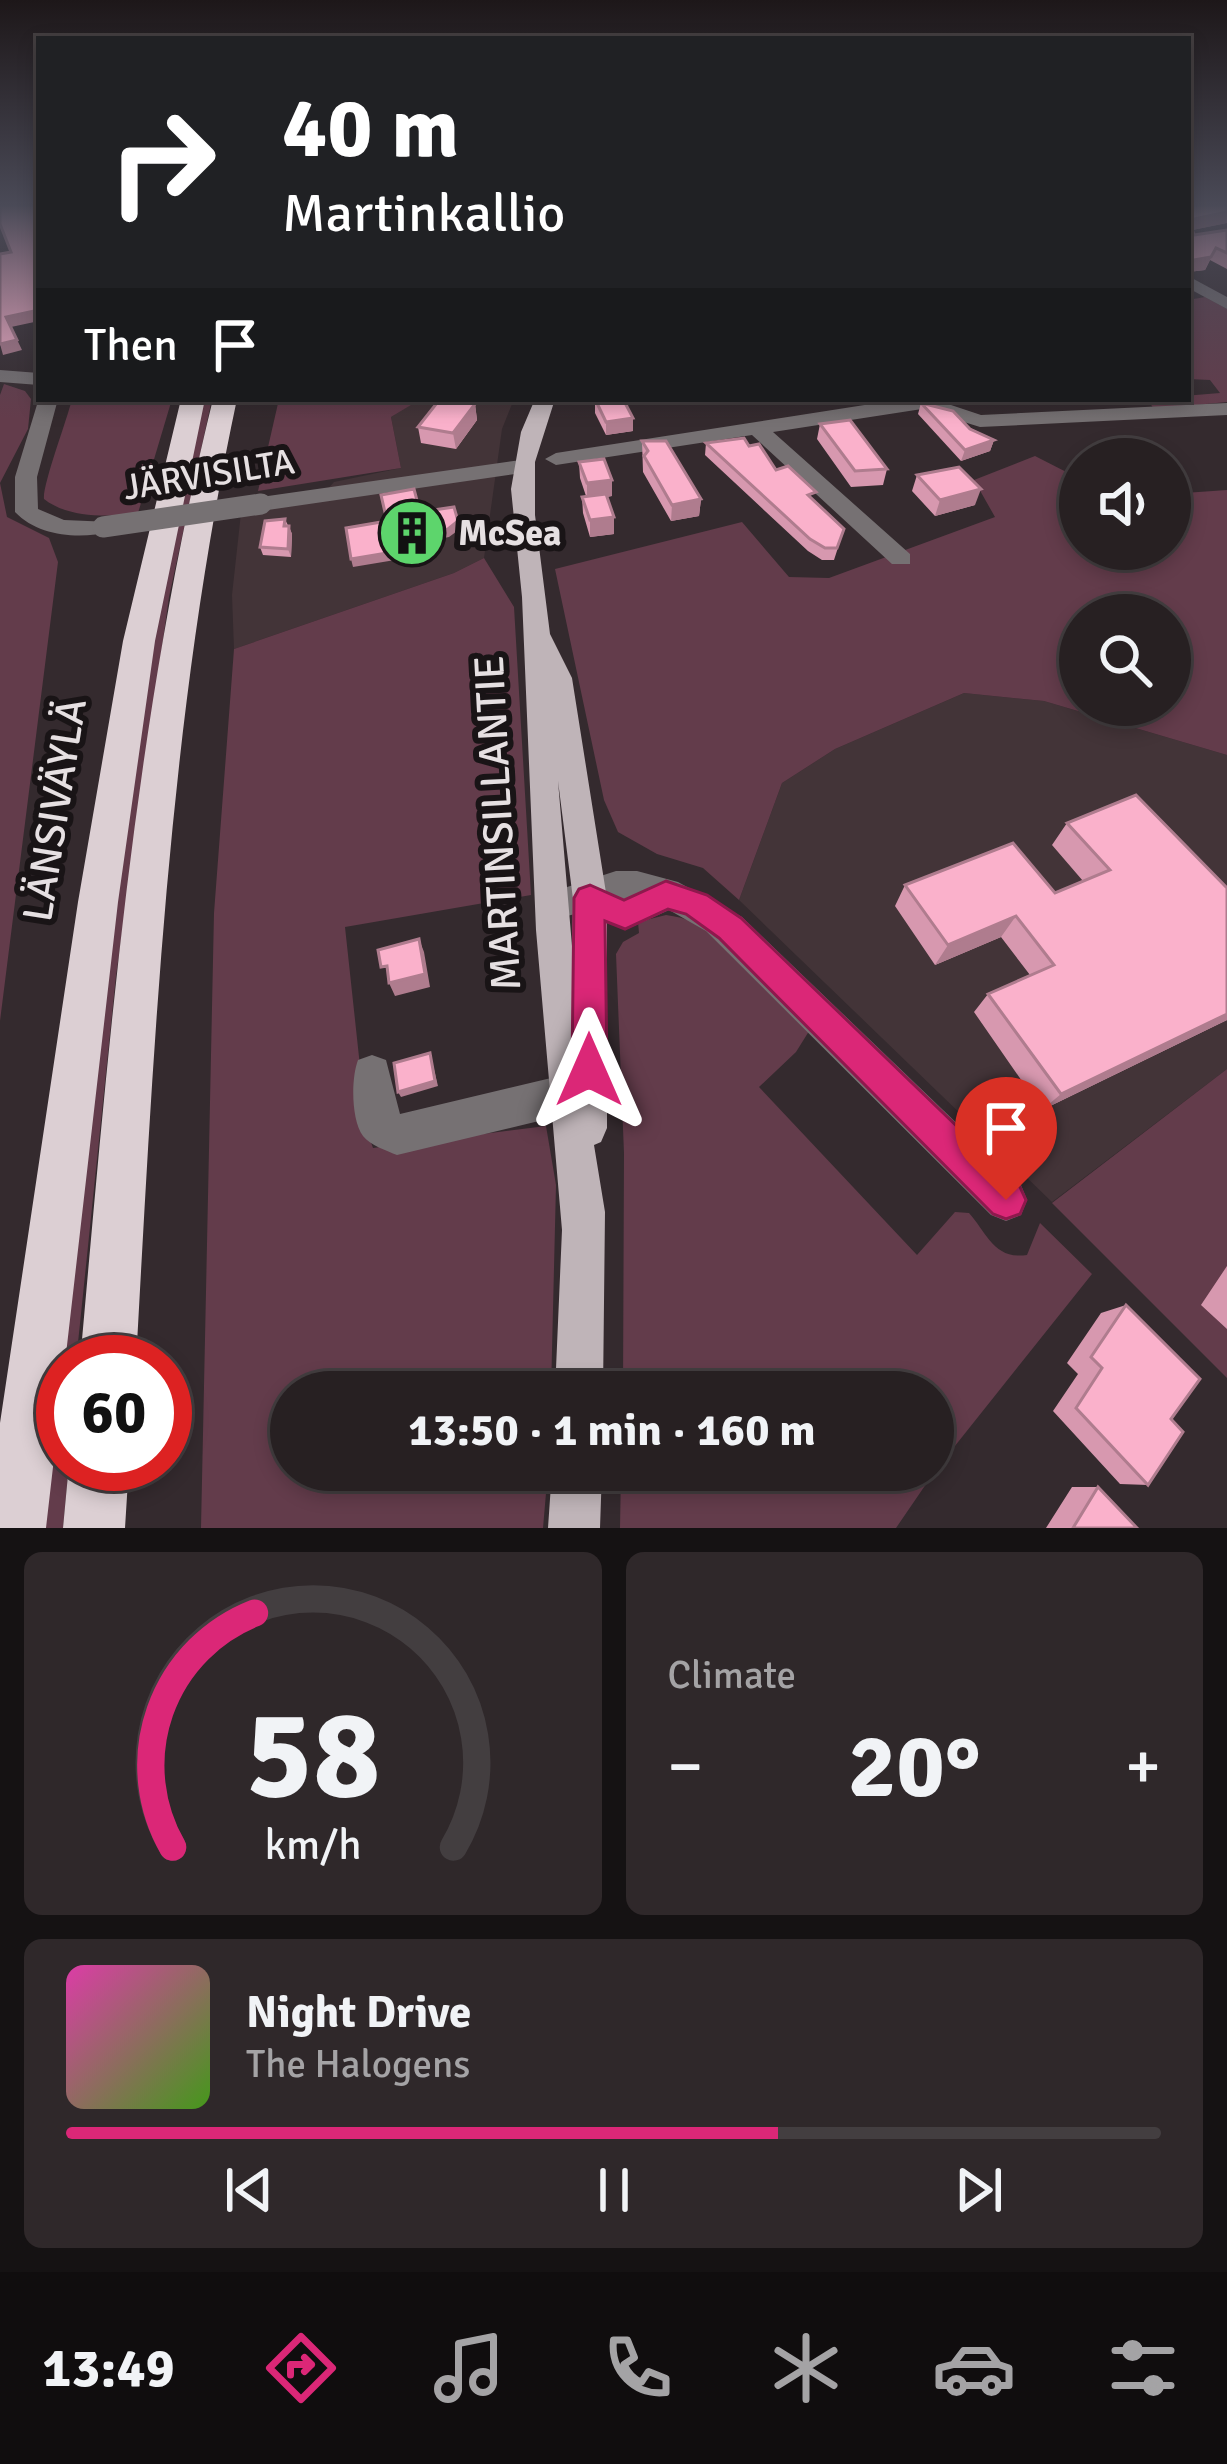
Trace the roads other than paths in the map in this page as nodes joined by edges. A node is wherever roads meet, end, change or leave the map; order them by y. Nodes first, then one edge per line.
1 (1191, 283) edge
2 (1227, 304) edge
3 (0, 376) edge
4 (36, 379) edge
5 (47, 402) edge
6 (199, 402) edge
7 (244, 402) edge
8 (544, 402) edge
9 (911, 402) edge
10 (923, 402) edge
11 (1227, 409) edge
12 (758, 429) junction
13 (556, 459) dead end
14 (521, 467) junction
15 (203, 483) junction
16 (901, 559) dead end
17 (570, 900) junction
18 (372, 1074) dead end
19 (568, 1094) junction
20 (1006, 1200) dead end
21 (583, 1229) junction
22 (110, 1335) edge
23 (580, 1371) edge
24 (97, 1491) edge
25 (576, 1491) edge
26 (15, 1528) edge
27 (94, 1528) edge
28 (574, 1528) edge

1 - 2 street
3 - 4 street
5 - 14 street, JÄRVISILTA, bridge
6 - 15 highway, LÄNSIVÄYLÄ
6 - 26 highway, LÄNSIVÄYLÄ
7 - 15 highway
8 - 14 main road, MARTINSILLANTIE
9 - 12 street
10 - 11 street
12 - 13 street
12 - 16 street
14 - 17 main road, MARTINSILLANTIE
15 - 22 highway, LÄNSIVÄYLÄ
17 - 19 main road, MARTINSILLANTIE
17 - 20 street
17 - 21 main road, MARTINSILLANTIE
18 - 19 street
19 - 21 main road, MARTINSILLANTIE
21 - 23 main road, MARTINSILLANTIE
24 - 27 highway
25 - 28 main road

